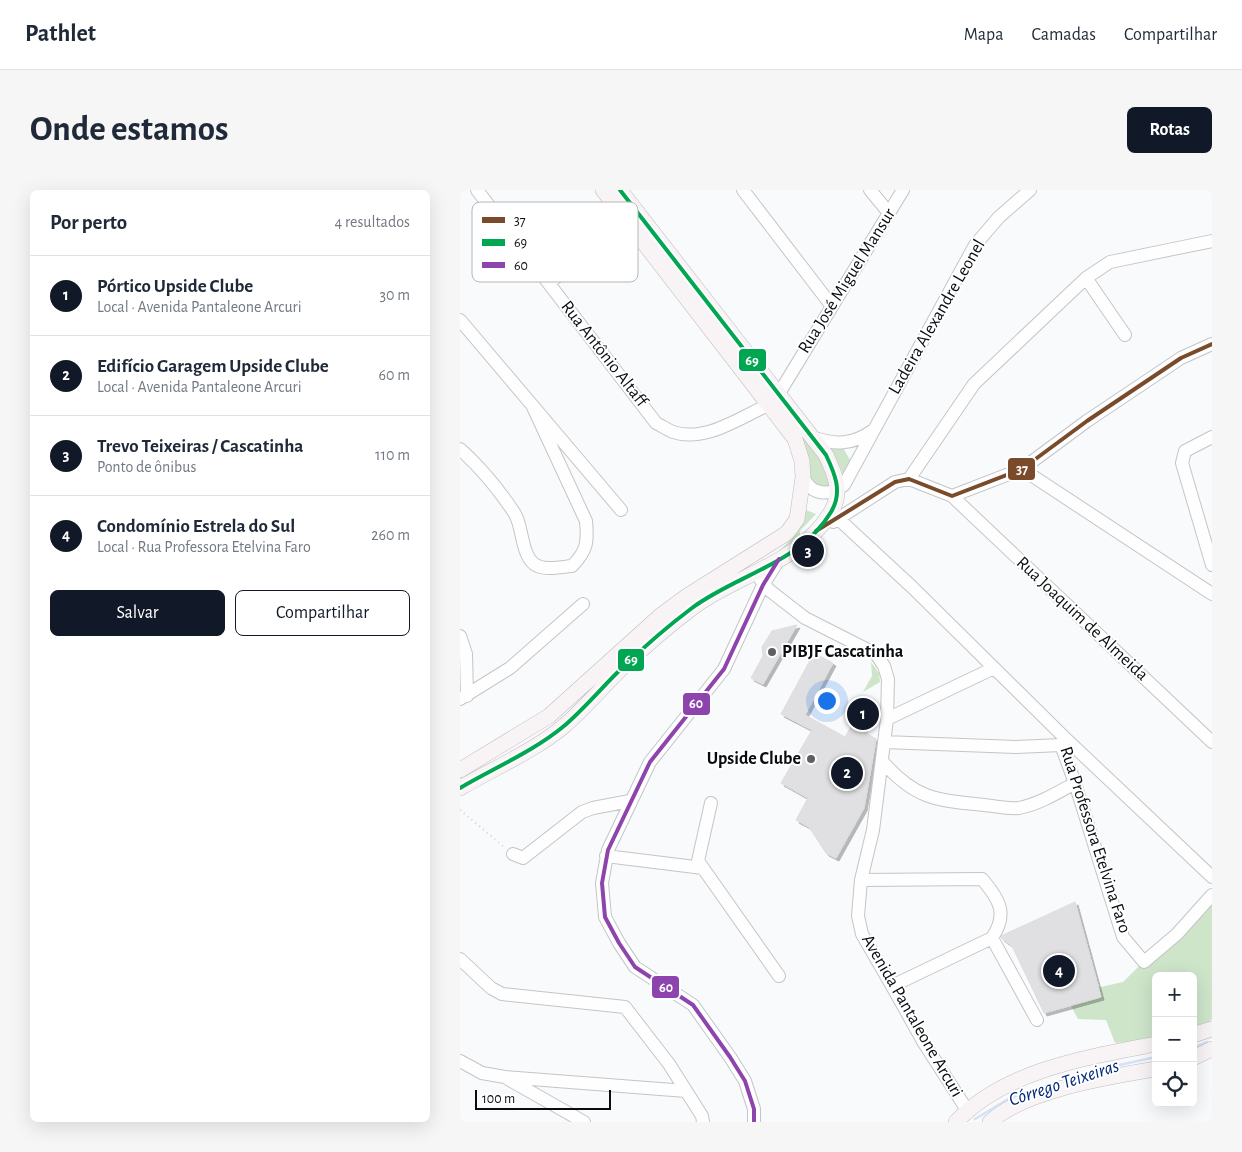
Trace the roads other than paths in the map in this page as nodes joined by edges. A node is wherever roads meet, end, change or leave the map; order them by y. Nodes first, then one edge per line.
1 (477, 190) edge
2 (603, 190) edge
3 (620, 190) edge
4 (743, 190) edge
5 (870, 190) edge
6 (903, 190) edge
7 (1030, 190) edge
8 (486, 202) edge
9 (610, 202) edge
10 (629, 202) edge
11 (638, 213) edge
12 (889, 213) junction
13 (638, 241) edge
14 (1212, 241) edge
15 (1086, 278) junction
16 (549, 283) edge
17 (831, 305) junction
18 (460, 320) edge
19 (1125, 335) dead end
20 (1212, 344) edge
21 (792, 372) junction
22 (765, 378) junction
23 (773, 400) junction
24 (533, 407) junction
25 (874, 429) junction
26 (812, 437) junction
27 (1212, 437) edge
28 (460, 449) edge
29 (1022, 469) junction
30 (910, 479) junction
31 (802, 482) junction
32 (837, 490) junction
33 (952, 496) junction
34 (621, 510) dead end
35 (835, 515) junction
36 (1212, 565) edge
37 (759, 579) junction
38 (1212, 594) edge
39 (583, 604) dead end
40 (460, 636) edge
41 (994, 668) junction
42 (463, 697) edge
43 (887, 719) junction
44 (1062, 741) junction
45 (884, 742) junction
46 (1212, 742) edge
47 (882, 760) junction
48 (460, 770) edge
49 (1075, 783) junction
50 (460, 788) edge
51 (630, 801) junction
52 (710, 803) dead end
53 (513, 854) road end
54 (606, 856) junction
55 (703, 868) junction
56 (1212, 877) edge
57 (861, 880) junction
58 (1212, 895) edge
59 (992, 938) junction
60 (460, 959) edge
61 (779, 976) dead end
62 (892, 986) junction
63 (1037, 1020) dead end
64 (1211, 1032) edge
65 (1197, 1034) edge
66 (1152, 1045) edge
67 (1212, 1048) edge
68 (1197, 1056) edge
69 (460, 1061) edge
70 (1152, 1069) edge
71 (505, 1077) junction
72 (686, 1091) junction
73 (969, 1116) edge
74 (584, 1122) edge
75 (703, 1122) edge
76 (754, 1122) edge
77 (956, 1122) edge
78 (990, 1122) edge

1 - 8 street, Rua Antônio Altaff
2 - 9 main road
3 - 10 main road
4 - 17 street
5 - 12 street
6 - 12 street, Rua José Miguel Mansur
7 - 25 street, Ladeira Alexandre Leonel
11 - 22 main road
12 - 17 street, Rua José Miguel Mansur
13 - 23 main road
14 - 15 street
15 - 19 street
15 - 30 street
16 - 23 street, Rua Antônio Altaff
17 - 21 street, Rua José Miguel Mansur
18 - 24 street
20 - 29 street
21 - 22 street, Rua José Miguel Mansur
21 - 23 street, Rua José Miguel Mansur
22 - 23 main road
23 - 26 main road
23 - 31 main road
24 - 28 street
24 - 34 street
25 - 26 street, Ladeira Alexandre Leonel
25 - 32 street, Ladeira Alexandre Leonel
26 - 32 main road
27 - 36 street
29 - 33 street
29 - 38 street
30 - 33 street
30 - 35 street
31 - 32 street
31 - 37 main road
31 - 48 main road
32 - 35 main road
33 - 46 street, Rua Joaquim de Almeida
35 - 37 main road
35 - 41 street, Rua Professora Etelvina Faro
37 - 43 street, Avenida Pantaleone Arcuri
37 - 50 main road
37 - 51 street
39 - 42 street
40 - 42 street
41 - 43 street
41 - 44 street, Rua Professora Etelvina Faro
43 - 45 street, Avenida Pantaleone Arcuri
44 - 45 street
44 - 49 street, Rua Professora Etelvina Faro
44 - 56 street, Rua Professora Etelvina Faro
45 - 47 street, Avenida Pantaleone Arcuri
47 - 49 street
47 - 57 street, Avenida Pantaleone Arcuri
49 - 58 street, Rua Professora Etelvina Faro
51 - 53 street
51 - 54 street
52 - 55 street
54 - 55 street
54 - 76 street
55 - 61 street
57 - 59 street
57 - 62 street, Avenida Pantaleone Arcuri
59 - 62 street
59 - 63 street
60 - 72 street
62 - 73 street, Avenida Pantaleone Arcuri
64 - 65 main road
66 - 73 main road
67 - 68 main road
69 - 71 street
70 - 78 main road
71 - 72 street
71 - 74 street
72 - 75 street
73 - 77 main road

